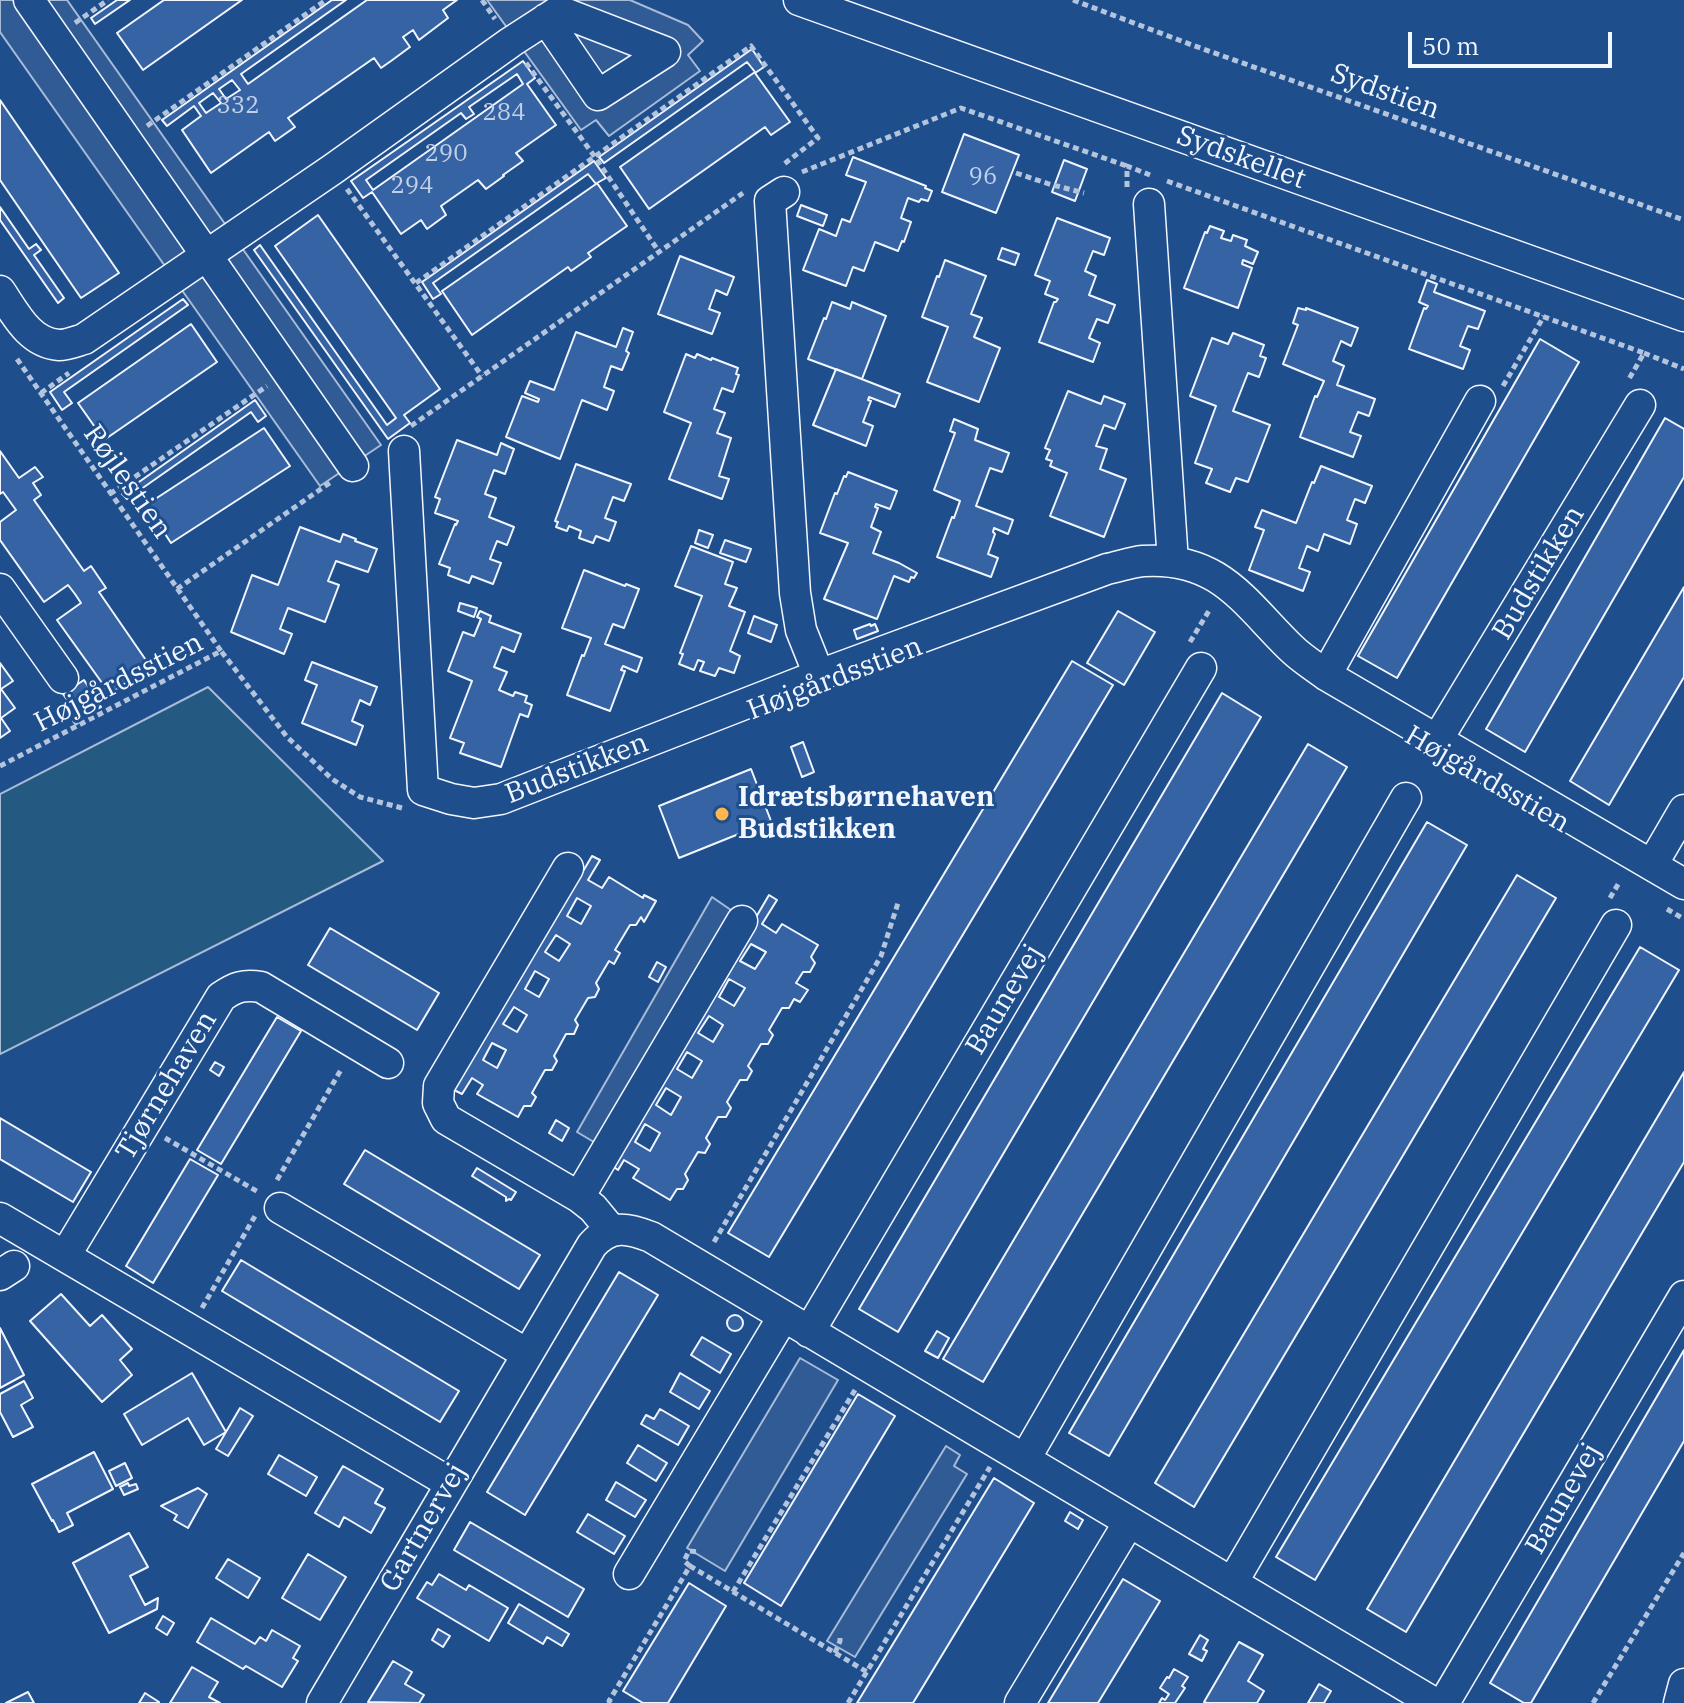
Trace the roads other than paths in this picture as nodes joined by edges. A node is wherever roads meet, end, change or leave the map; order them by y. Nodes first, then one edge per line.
1 (29, 0) edge
2 (799, 0) edge
3 (546, 19) dead end
4 (776, 182) road end
5 (1149, 204) road end
6 (207, 256) junction
7 (0, 291) edge
8 (1684, 316) edge
9 (1480, 401) road end
10 (1638, 408) road end
11 (405, 440) road end
12 (353, 466) road end
13 (1173, 562) junction
14 (0, 589) edge
15 (1201, 668) dead end
16 (819, 675) junction
17 (1326, 675) junction
18 (63, 678) dead end
19 (1437, 740) junction
20 (1406, 798) dead end
21 (1684, 810) edge
22 (1652, 865) junction
23 (568, 868) dead end
24 (1684, 884) edge
25 (742, 921) dead end
26 (1616, 925) dead end
27 (388, 1063) dead end
28 (579, 1197) junction
29 (280, 1208) road end
30 (0, 1218) edge
31 (612, 1231) junction
32 (65, 1256) junction
33 (1684, 1296) edge
34 (783, 1317) junction
35 (809, 1332) junction
36 (527, 1354) junction
37 (1014, 1453) junction
38 (450, 1483) junction
39 (1129, 1522) junction
40 (629, 1574) dead end
41 (1232, 1583) junction
42 (1684, 1684) edge
43 (322, 1703) edge
44 (1020, 1703) edge
45 (1434, 1703) edge
46 (1444, 1703) edge
47 (1679, 1703) edge

1 - 6 street
2 - 8 street, Sydskellet
3 - 6 street
4 - 16 street
5 - 13 street
6 - 7 street
6 - 12 street
9 - 17 street
10 - 19 street, Budstikken
11 - 16 street, Budstikken
13 - 16 street, Budstikken
13 - 17 street, Budstikken
14 - 18 street
15 - 35 street, Baunevej
17 - 19 street, Budstikken
19 - 22 street, Budstikken
20 - 37 street
21 - 22 street
22 - 24 street, Budstikken
23 - 28 street
25 - 28 street
26 - 41 street
27 - 32 street, Tjørnehaven
28 - 31 street
29 - 36 street
30 - 32 street
31 - 34 street
31 - 36 street, Gartnervej
32 - 38 street
33 - 46 street, Baunevej
34 - 35 street
34 - 40 street
35 - 37 street
36 - 38 street, Gartnervej
37 - 39 street
38 - 43 street, Gartnervej
39 - 41 street
39 - 44 street
41 - 45 street
42 - 47 street

